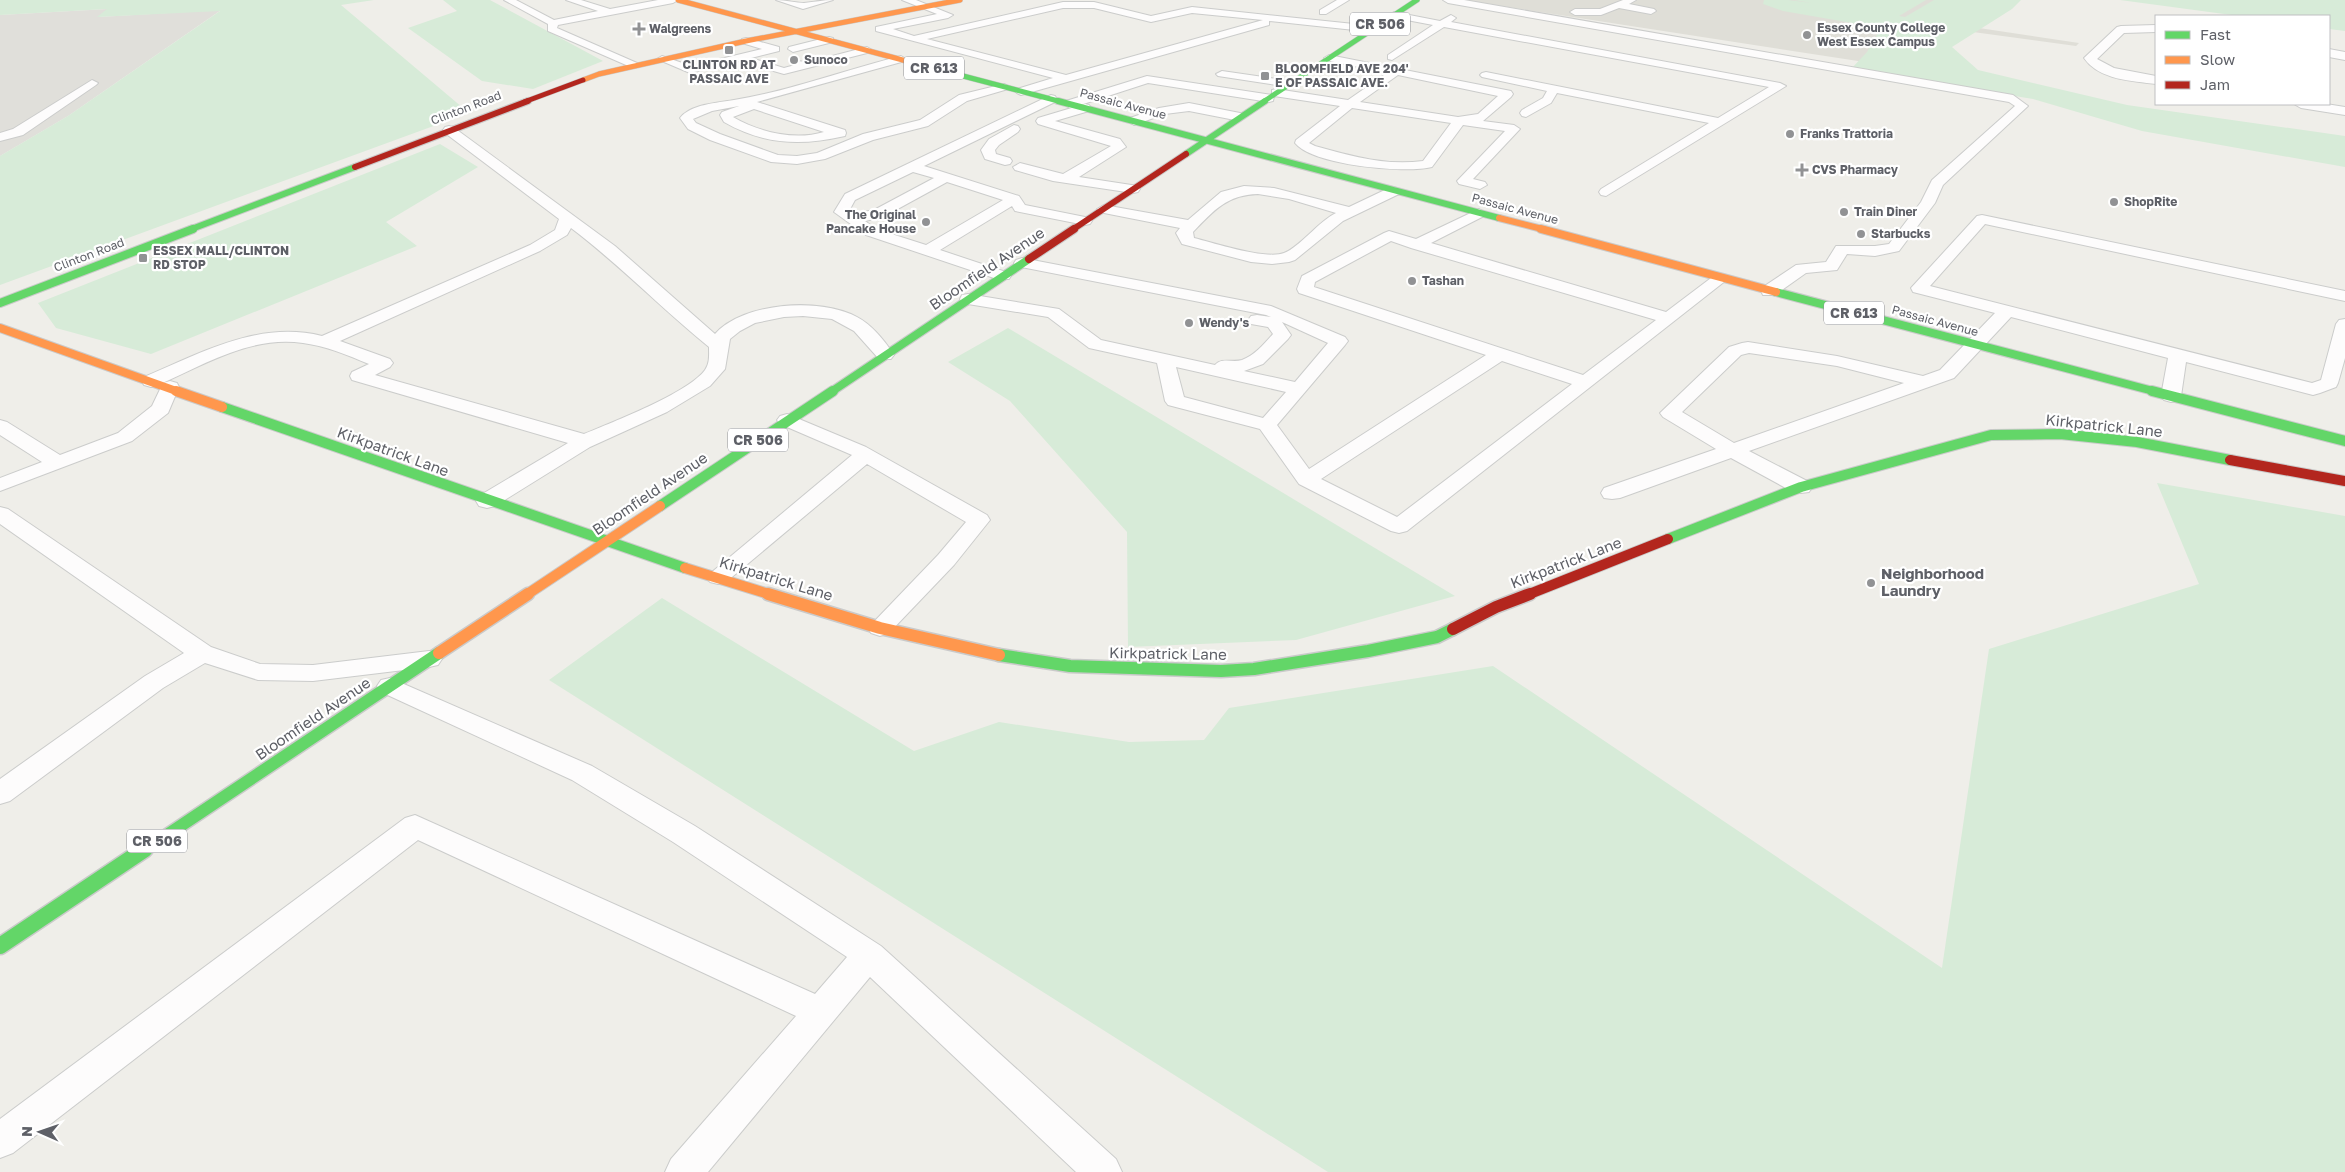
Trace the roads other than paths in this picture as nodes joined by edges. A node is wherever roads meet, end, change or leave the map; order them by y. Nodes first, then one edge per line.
1 (509, 0) edge
2 (570, 0) edge
3 (673, 0) edge
4 (678, 0) edge
5 (781, 0) edge
6 (828, 0) edge
7 (907, 0) edge
8 (960, 0) edge
9 (1038, 0) edge
10 (1344, 0) edge
11 (1417, 0) edge
12 (1448, 0) edge
13 (1499, 0) edge
14 (1631, 0) edge
15 (1063, 5) junction
16 (1618, 5) junction
17 (922, 7) junction
18 (1652, 11) dead end
19 (610, 12) junction
20 (1340, 14) dead end
21 (1597, 14) junction
22 (1366, 18) dead end
23 (1390, 18) junction
24 (1620, 18) dead end
25 (1278, 19) junction
26 (553, 24) junction
27 (1445, 24) junction
28 (2155, 28) edge
29 (1373, 29) junction
30 (1480, 30) junction
31 (797, 32) junction
32 (914, 39) junction
33 (829, 40) junction
34 (746, 41) junction
35 (1344, 48) junction
36 (775, 49) junction
37 (793, 49) junction
38 (867, 50) junction
39 (1363, 51) dead end
40 (761, 52) junction
41 (2330, 53) edge
42 (1379, 54) dead end
43 (2345, 56) edge
44 (1392, 57) junction
45 (737, 58) junction
46 (782, 58) dead end
47 (1329, 58) junction
48 (662, 59) junction
49 (901, 59) junction
50 (830, 60) junction
51 (1128, 61) junction
52 (1411, 61) dead end
53 (1155, 64) dead end
54 (633, 65) junction
55 (1397, 71) junction
56 (1210, 72) dead end
57 (1478, 74) dead end
58 (1066, 78) junction
59 (2155, 80) edge
60 (92, 83) dead end
61 (1290, 84) junction
62 (1004, 87) junction
63 (1554, 89) junction
64 (1218, 90) junction
65 (1021, 91) junction
66 (1098, 95) junction
67 (1272, 96) junction
68 (1051, 99) junction
69 (1117, 100) dead end
70 (750, 104) junction
71 (1070, 104) junction
72 (1350, 104) junction
73 (2307, 105) edge
74 (1144, 106) dead end
75 (1189, 107) junction
76 (1085, 108) junction
77 (1163, 110) junction
78 (2345, 111) edge
79 (1526, 113) dead end
80 (1240, 117) junction
81 (1460, 120) junction
82 (1042, 121) junction
83 (1134, 122) junction
84 (1720, 122) junction
85 (449, 130) junction
86 (836, 132) junction
87 (0, 137) edge
88 (868, 137) junction
89 (1205, 141) junction
90 (1005, 161) dead end
91 (912, 167) junction
92 (1020, 167) dead end
93 (946, 177) junction
94 (1067, 178) junction
95 (1134, 189) junction
96 (1394, 190) junction
97 (1606, 192) dead end
98 (1014, 199) junction
99 (1446, 204) junction
100 (1104, 209) junction
101 (1479, 213) junction
102 (1343, 215) junction
103 (567, 219) junction
104 (852, 219) junction
105 (1085, 221) junction
106 (1190, 225) junction
107 (1416, 245) junction
108 (927, 251) junction
109 (1022, 263) junction
110 (1078, 274) junction
111 (1003, 276) junction
112 (1721, 278) junction
113 (1769, 291) junction
114 (2345, 296) edge
115 (968, 299) junction
116 (0, 302) edge
117 (2007, 311) junction
118 (1669, 318) junction
119 (2345, 324) edge
120 (0, 328) edge
121 (1081, 334) junction
122 (324, 341) junction
123 (1975, 345) junction
124 (719, 346) junction
125 (1500, 354) junction
126 (884, 355) junction
127 (2178, 355) junction
128 (1164, 360) junction
129 (151, 381) junction
130 (1585, 382) junction
131 (1923, 382) junction
132 (170, 388) junction
133 (1299, 390) junction
134 (2171, 396) junction
135 (787, 420) junction
136 (1267, 425) junction
137 (0, 426) edge
138 (2345, 441) edge
139 (584, 442) junction
140 (1732, 450) junction
141 (865, 455) junction
142 (58, 462) junction
143 (1306, 480) junction
144 (2345, 481) edge
145 (0, 485) edge
146 (1801, 487) junction
147 (1612, 493) dead end
148 (487, 501) junction
149 (0, 514) edge
150 (606, 541) junction
151 (718, 577) junction
152 (880, 628) junction
153 (202, 653) junction
154 (429, 660) junction
155 (390, 686) junction
156 (0, 794) edge
157 (0, 946) edge
158 (869, 955) junction
159 (821, 1012) junction
160 (0, 1141) edge
161 (684, 1172) edge
162 (1102, 1172) edge

1 - 26 lane
2 - 19 lane
3 - 19 lane
4 - 31 main road, Passaic Avenue / CR 613
5 - 6 lane
7 - 17 lane
8 - 17 main road, Clinton Road
9 - 15 lane
10 - 20 lane
11 - 23 main road, Bloomfield Avenue / CR 506
12 - 113 lane
13 - 21 lane
14 - 16 lane
15 - 25 lane
15 - 32 lane
16 - 18 lane
16 - 21 lane
17 - 31 main road, Clinton Road
17 - 32 lane
19 - 26 lane
21 - 24 lane
22 - 23 lane
23 - 27 lane
23 - 29 main road, Bloomfield Avenue / CR 506
25 - 29 lane
25 - 51 lane
26 - 54 lane
27 - 30 lane
27 - 30 lane
27 - 44 lane
28 - 59 street
29 - 35 main road, Bloomfield Avenue / CR 506
30 - 84 lane
31 - 33 main road, Passaic Avenue / CR 613
31 - 34 main road, Clinton Road
32 - 58 lane
33 - 37 lane
33 - 38 main road, Passaic Avenue / CR 613
34 - 36 lane
34 - 48 main road, Clinton Road
35 - 39 lane
35 - 47 main road, Bloomfield Avenue / CR 506
36 - 37 lane
36 - 40 lane
37 - 50 lane
38 - 49 main road, Passaic Avenue / CR 613
38 - 50 lane
40 - 45 lane
40 - 46 lane
41 - 43 street
42 - 44 lane
44 - 52 lane
45 - 48 lane
45 - 50 lane
47 - 55 lane
47 - 61 main road, Bloomfield Avenue / CR 506
48 - 54 main road, Clinton Road
49 - 62 main road, Passaic Avenue / CR 613
49 - 70 lane
51 - 53 lane
51 - 58 lane
54 - 85 main road, Clinton Road
55 - 72 lane
55 - 81 lane
56 - 61 lane
57 - 63 lane
58 - 65 lane
60 - 87 lane
61 - 67 main road, Bloomfield Avenue / CR 506
62 - 65 main road, Passaic Avenue / CR 613
62 - 88 lane
63 - 79 lane
63 - 84 lane
64 - 66 lane
64 - 67 lane
64 - 75 lane
65 - 68 main road, Passaic Avenue / CR 613
66 - 69 lane
66 - 71 lane
67 - 72 lane
67 - 80 main road, Bloomfield Avenue / CR 506
68 - 71 main road, Passaic Avenue / CR 613
68 - 91 lane
70 - 86 lane
70 - 86 lane
70 - 88 lane
71 - 76 main road, Passaic Avenue / CR 613
72 - 81 lane
72 - 81 lane
73 - 78 street
74 - 77 lane
75 - 77 lane
75 - 80 lane
76 - 82 lane
76 - 83 main road, Passaic Avenue / CR 613
77 - 83 lane
80 - 89 main road, Bloomfield Avenue / CR 506
81 - 99 lane
82 - 90 lane
82 - 94 lane
83 - 89 main road, Passaic Avenue / CR 613
84 - 97 lane
85 - 103 lane
85 - 116 main road, Clinton Road
86 - 88 lane
89 - 95 main road, Bloomfield Avenue / CR 506
89 - 96 main road, Passaic Avenue / CR 613
91 - 93 lane
91 - 104 lane
92 - 94 lane
93 - 98 lane
93 - 104 lane
94 - 95 lane
95 - 100 main road, Bloomfield Avenue / CR 506
96 - 99 main road, Passaic Avenue / CR 613
96 - 102 lane
98 - 105 lane
98 - 108 lane
99 - 101 main road, Passaic Avenue / CR 613
100 - 105 main road, Bloomfield Avenue / CR 506
100 - 106 lane
101 - 107 lane
101 - 112 main road, Passaic Avenue / CR 613
102 - 106 lane
102 - 106 lane
103 - 122 lane
103 - 124 lane
104 - 108 lane
105 - 109 main road, Bloomfield Avenue / CR 506
107 - 118 lane
107 - 125 lane
108 - 111 lane
109 - 110 lane
109 - 111 main road, Bloomfield Avenue / CR 506
110 - 121 lane
110 - 133 lane
111 - 115 main road, Bloomfield Avenue / CR 506
112 - 113 main road, Passaic Avenue / CR 613
112 - 118 lane
113 - 123 main road, Passaic Avenue / CR 613
114 - 117 lane
115 - 121 lane
115 - 126 main road, Bloomfield Avenue / CR 506
117 - 123 lane
117 - 127 lane
118 - 130 lane
119 - 127 lane
120 - 129 main road, Kirkpatrick Lane
121 - 128 lane
122 - 129 lane
122 - 139 lane
123 - 131 lane
123 - 134 main road, Passaic Avenue / CR 613
124 - 126 lane
124 - 139 lane
125 - 130 lane
125 - 143 lane
126 - 135 main road, Bloomfield Avenue / CR 506
127 - 134 lane
128 - 133 lane
128 - 136 lane
129 - 132 main road, Kirkpatrick Lane
130 - 143 lane
131 - 140 lane
131 - 140 lane
132 - 142 lane
132 - 148 main road, Kirkpatrick Lane
133 - 136 lane
134 - 138 main road, Passaic Avenue / CR 613
135 - 141 lane
135 - 150 main road, Bloomfield Avenue / CR 506
136 - 143 lane
137 - 142 lane
139 - 148 lane
140 - 146 lane
140 - 147 lane
141 - 151 lane
141 - 152 lane
142 - 145 lane
144 - 146 main road, Kirkpatrick Lane
146 - 152 main road, Kirkpatrick Lane
148 - 150 main road, Kirkpatrick Lane
149 - 153 lane
150 - 151 main road, Kirkpatrick Lane
150 - 154 main road, Bloomfield Avenue / CR 506
151 - 152 main road, Kirkpatrick Lane
153 - 154 lane
153 - 156 lane
154 - 155 main road, Bloomfield Avenue / CR 506
155 - 157 main road, Bloomfield Avenue / CR 506
155 - 158 lane
158 - 159 lane
158 - 162 lane
159 - 160 lane
159 - 161 lane

